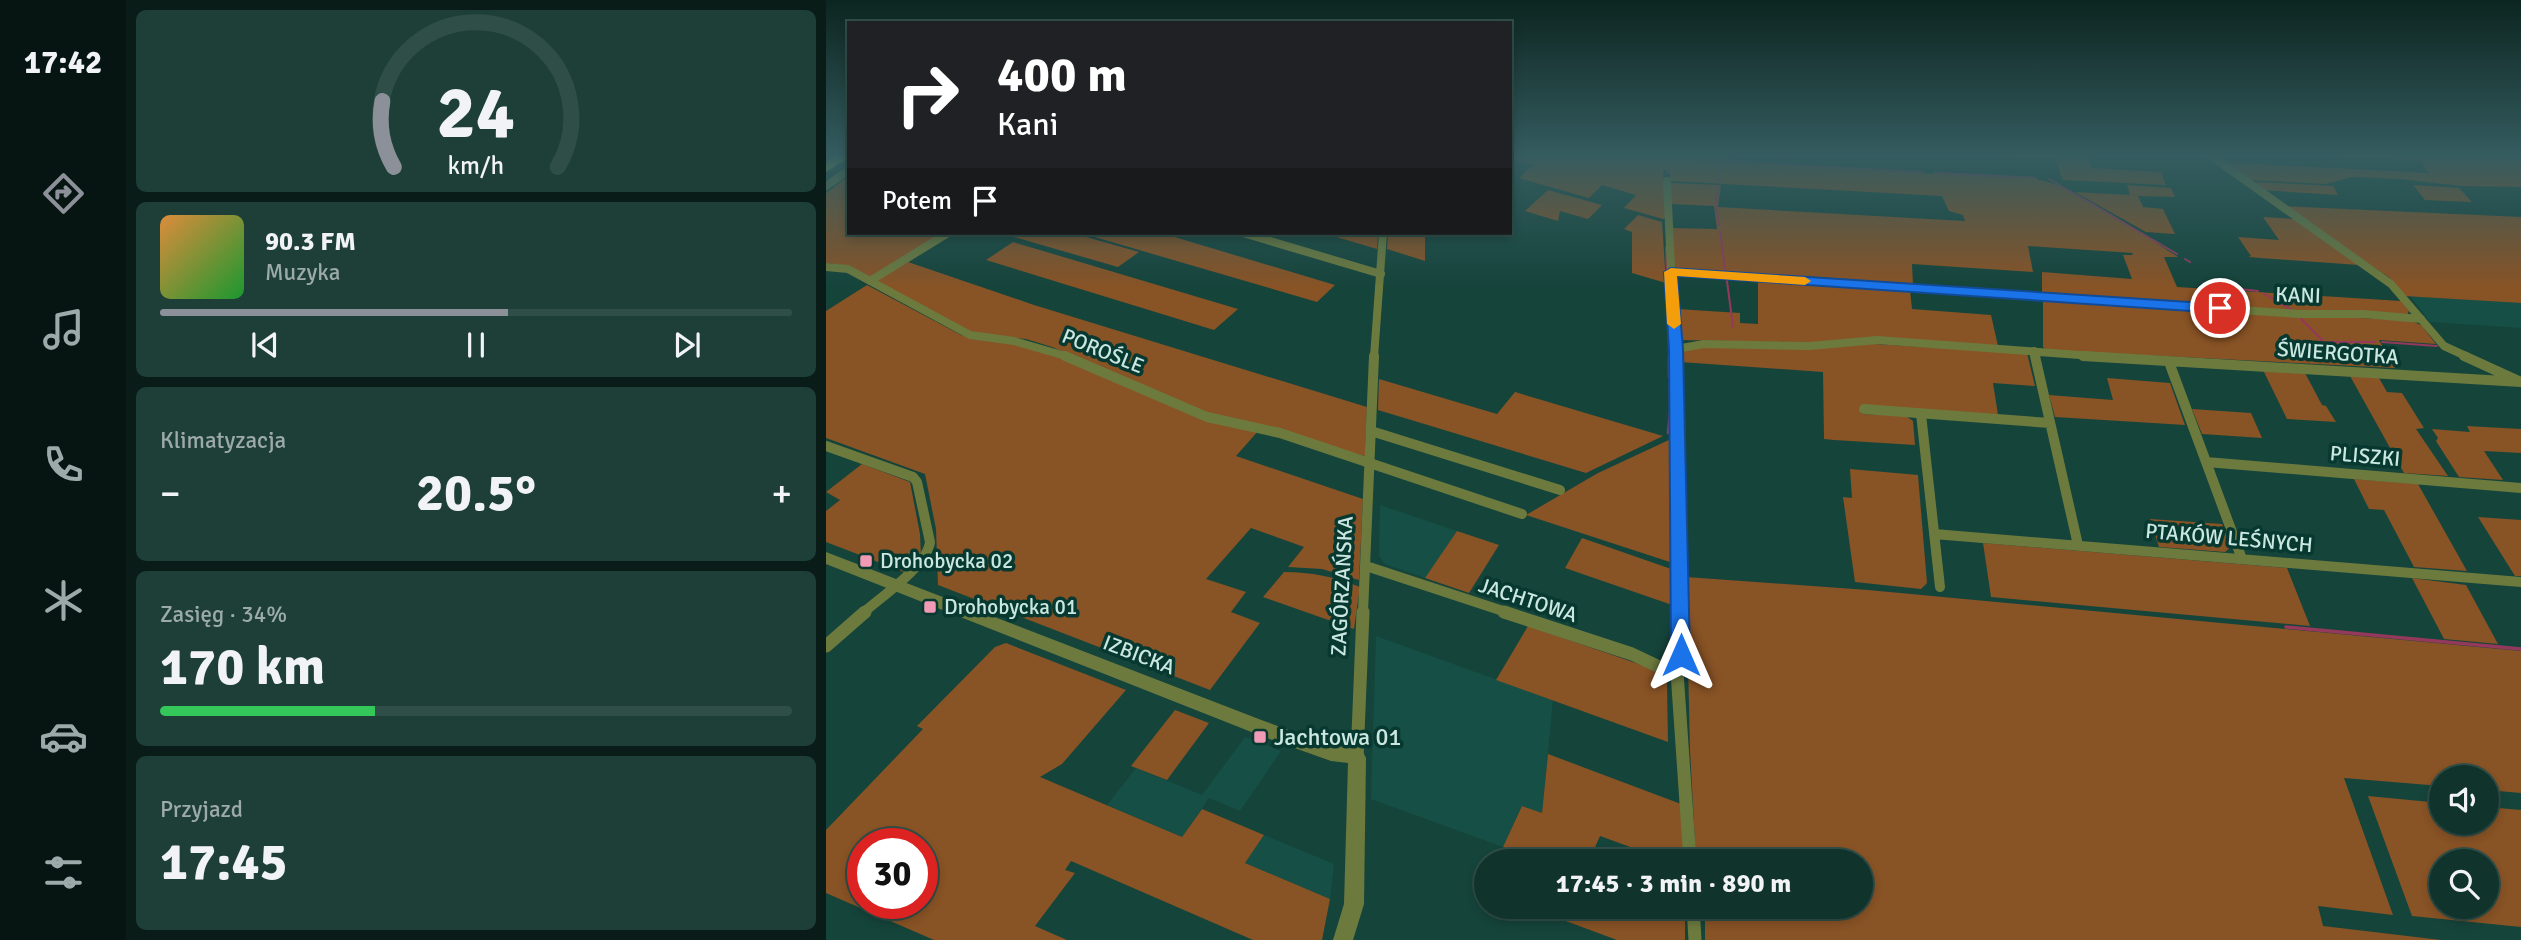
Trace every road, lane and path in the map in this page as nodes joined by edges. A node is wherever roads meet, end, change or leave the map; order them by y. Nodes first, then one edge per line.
1 (1668, 200) edge
2 (2273, 200) edge
3 (945, 235) edge
4 (1251, 235) edge
5 (1383, 235) edge
6 (826, 267) edge
7 (1671, 272) junction
8 (1381, 274) junction
9 (870, 281) junction
10 (2421, 319) junction
11 (1676, 349) junction
12 (2034, 351) junction
13 (2169, 362) junction
14 (2519, 383) edge
15 (2521, 394) edge
16 (1864, 409) dead end
17 (1921, 414) junction
18 (2050, 423) junction
19 (1371, 431) junction
20 (826, 446) edge
21 (2206, 462) junction
22 (1371, 464) junction
23 (2521, 488) edge
24 (1560, 491) dead end
25 (1522, 514) dead end
26 (1934, 534) junction
27 (2078, 545) junction
28 (826, 558) edge
29 (2242, 559) junction
30 (1366, 566) junction
31 (2521, 582) edge
32 (896, 585) junction
33 (1940, 587) dead end
34 (826, 646) edge
35 (1677, 672) junction
36 (1357, 758) junction
37 (1689, 849) edge
38 (1694, 919) edge
39 (1343, 940) edge
40 (1695, 940) edge

1 - 7 street
2 - 10 street
3 - 9 street
4 - 8 street
5 - 8 street, ZAGÓRZAŃSKA
6 - 9 street, POROŚLE
7 - 10 street, KANI
7 - 11 street
8 - 19 street, ZAGÓRZAŃSKA
9 - 22 street, POROŚLE
10 - 14 street
11 - 12 street, ŚWIERGOTKA
11 - 35 street
12 - 13 street, ŚWIERGOTKA
12 - 18 street
13 - 14 street, ŚWIERGOTKA
13 - 21 street
14 - 15 street
16 - 17 street
17 - 18 street
17 - 26 street
18 - 27 street
19 - 22 street, ZAGÓRZAŃSKA
19 - 24 street
20 - 32 street
21 - 23 street, PLISZKI
21 - 29 street
22 - 25 street, POROŚLE
22 - 30 street, ZAGÓRZAŃSKA
26 - 27 street, PTAKÓW LEŚNYCH
26 - 33 street
27 - 29 street, PTAKÓW LEŚNYCH
28 - 32 street, IZBICKA
29 - 31 street, PTAKÓW LEŚNYCH
30 - 35 street, JACHTOWA
30 - 36 street, ZAGÓRZAŃSKA
32 - 34 street
32 - 36 street, IZBICKA
35 - 37 street
36 - 39 street, ZAGÓRZAŃSKA
38 - 40 street

